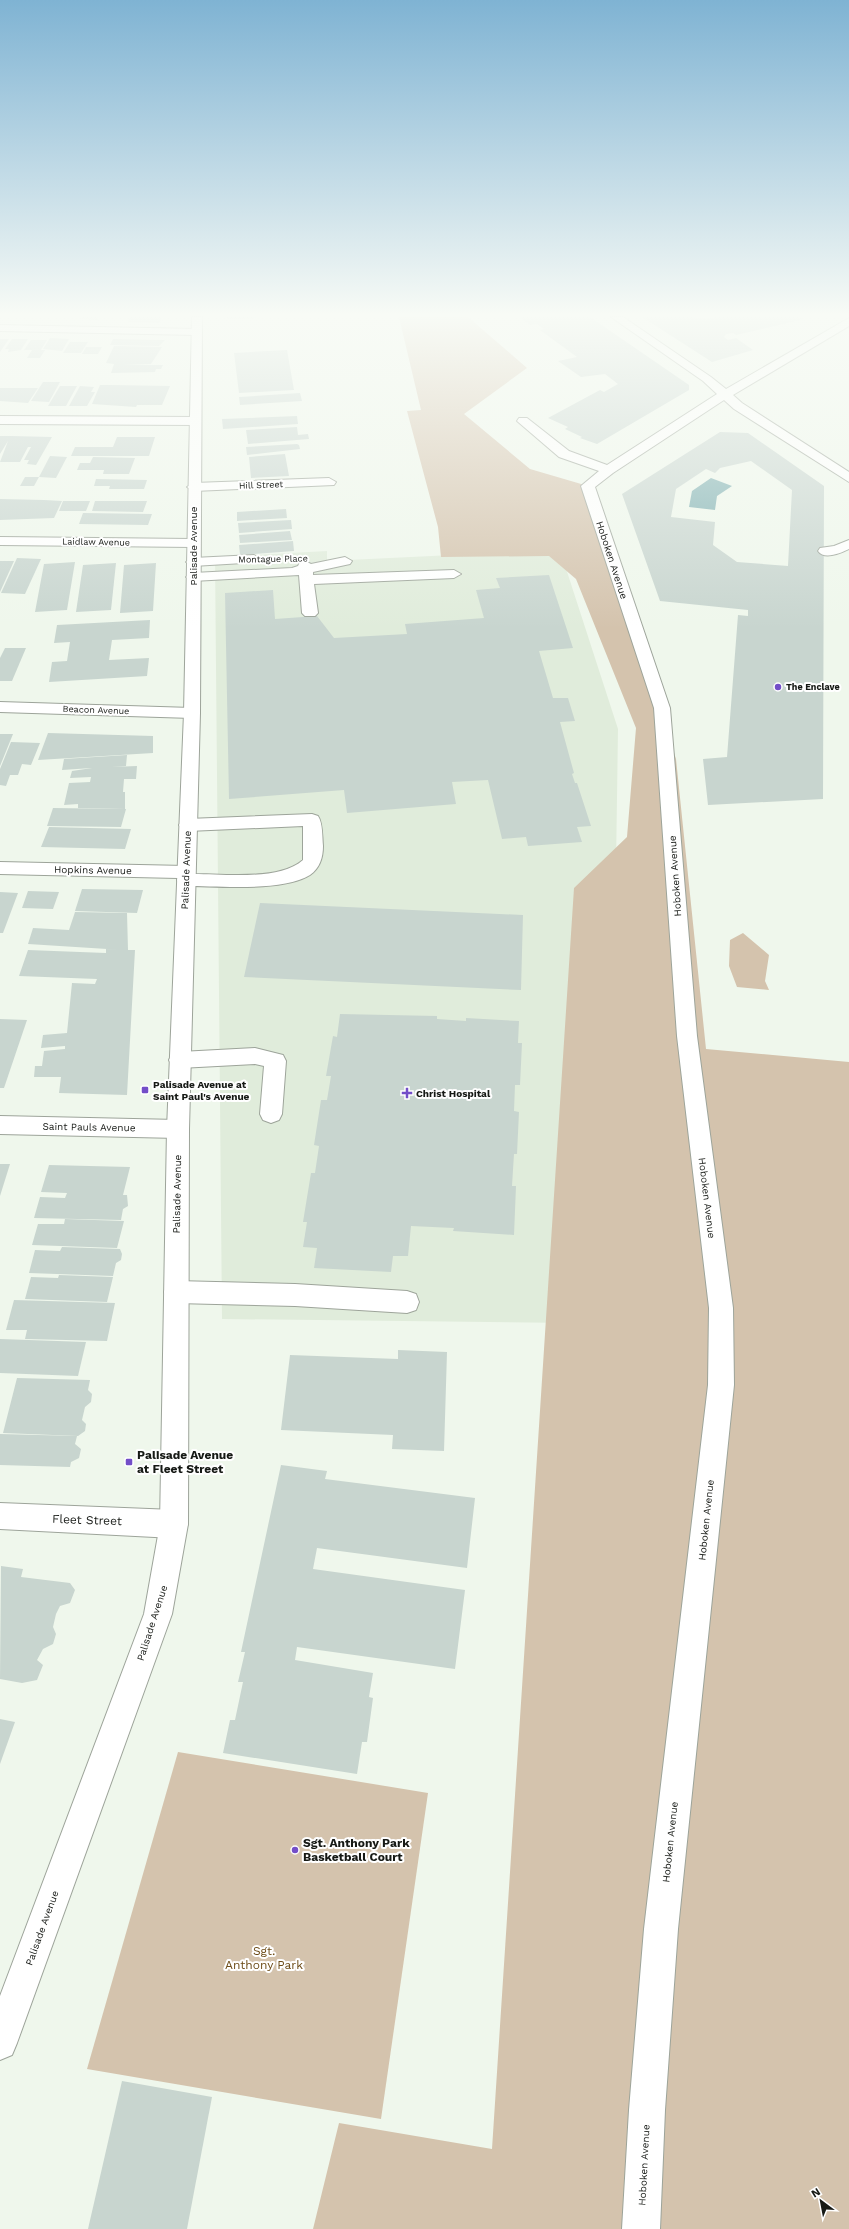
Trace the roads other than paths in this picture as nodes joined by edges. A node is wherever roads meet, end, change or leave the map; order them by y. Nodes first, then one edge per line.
1 (195, 421) edge
2 (523, 421) dead end
3 (684, 421) edge
4 (761, 421) edge
5 (608, 470) junction
6 (849, 478) edge
7 (329, 482) dead end
8 (194, 488) junction
9 (0, 541) edge
10 (193, 543) junction
11 (849, 544) edge
12 (825, 551) dead end
13 (271, 558) dead end
14 (193, 562) junction
15 (302, 566) junction
16 (454, 574) dead end
17 (193, 577) junction
18 (310, 613) dead end
19 (0, 707) edge
20 (192, 713) junction
21 (188, 825) junction
22 (0, 868) edge
23 (186, 876) junction
24 (180, 1060) junction
25 (271, 1114) dead end
26 (0, 1125) edge
27 (178, 1129) junction
28 (176, 1292) junction
29 (407, 1302) dead end
30 (0, 1516) edge
31 (174, 1524) junction
32 (0, 2042) edge
33 (641, 2229) edge

1 - 8 street, Palisade Avenue
2 - 5 street
3 - 5 street, Hoboken Avenue
4 - 6 street
5 - 33 street, Hoboken Avenue
7 - 8 street, Hill Street
8 - 10 street, Palisade Avenue
9 - 10 street, Laidlaw Avenue
10 - 14 street, Palisade Avenue
11 - 12 street
13 - 14 street, Montague Place
14 - 17 street, Palisade Avenue
15 - 16 street, Montague Place
15 - 17 street, Montague Place
15 - 18 street
17 - 20 street, Palisade Avenue
19 - 20 street, Beacon Avenue
20 - 21 street, Palisade Avenue
21 - 23 street, Palisade Avenue
21 - 23 street, Hopkins Avenue
22 - 23 street, Hopkins Avenue
23 - 24 street, Palisade Avenue
24 - 25 street
24 - 27 street, Palisade Avenue
26 - 27 street, Saint Pauls Avenue
27 - 28 street, Palisade Avenue
28 - 29 street
28 - 31 street, Palisade Avenue
30 - 31 street, Fleet Street
31 - 32 street, Palisade Avenue

